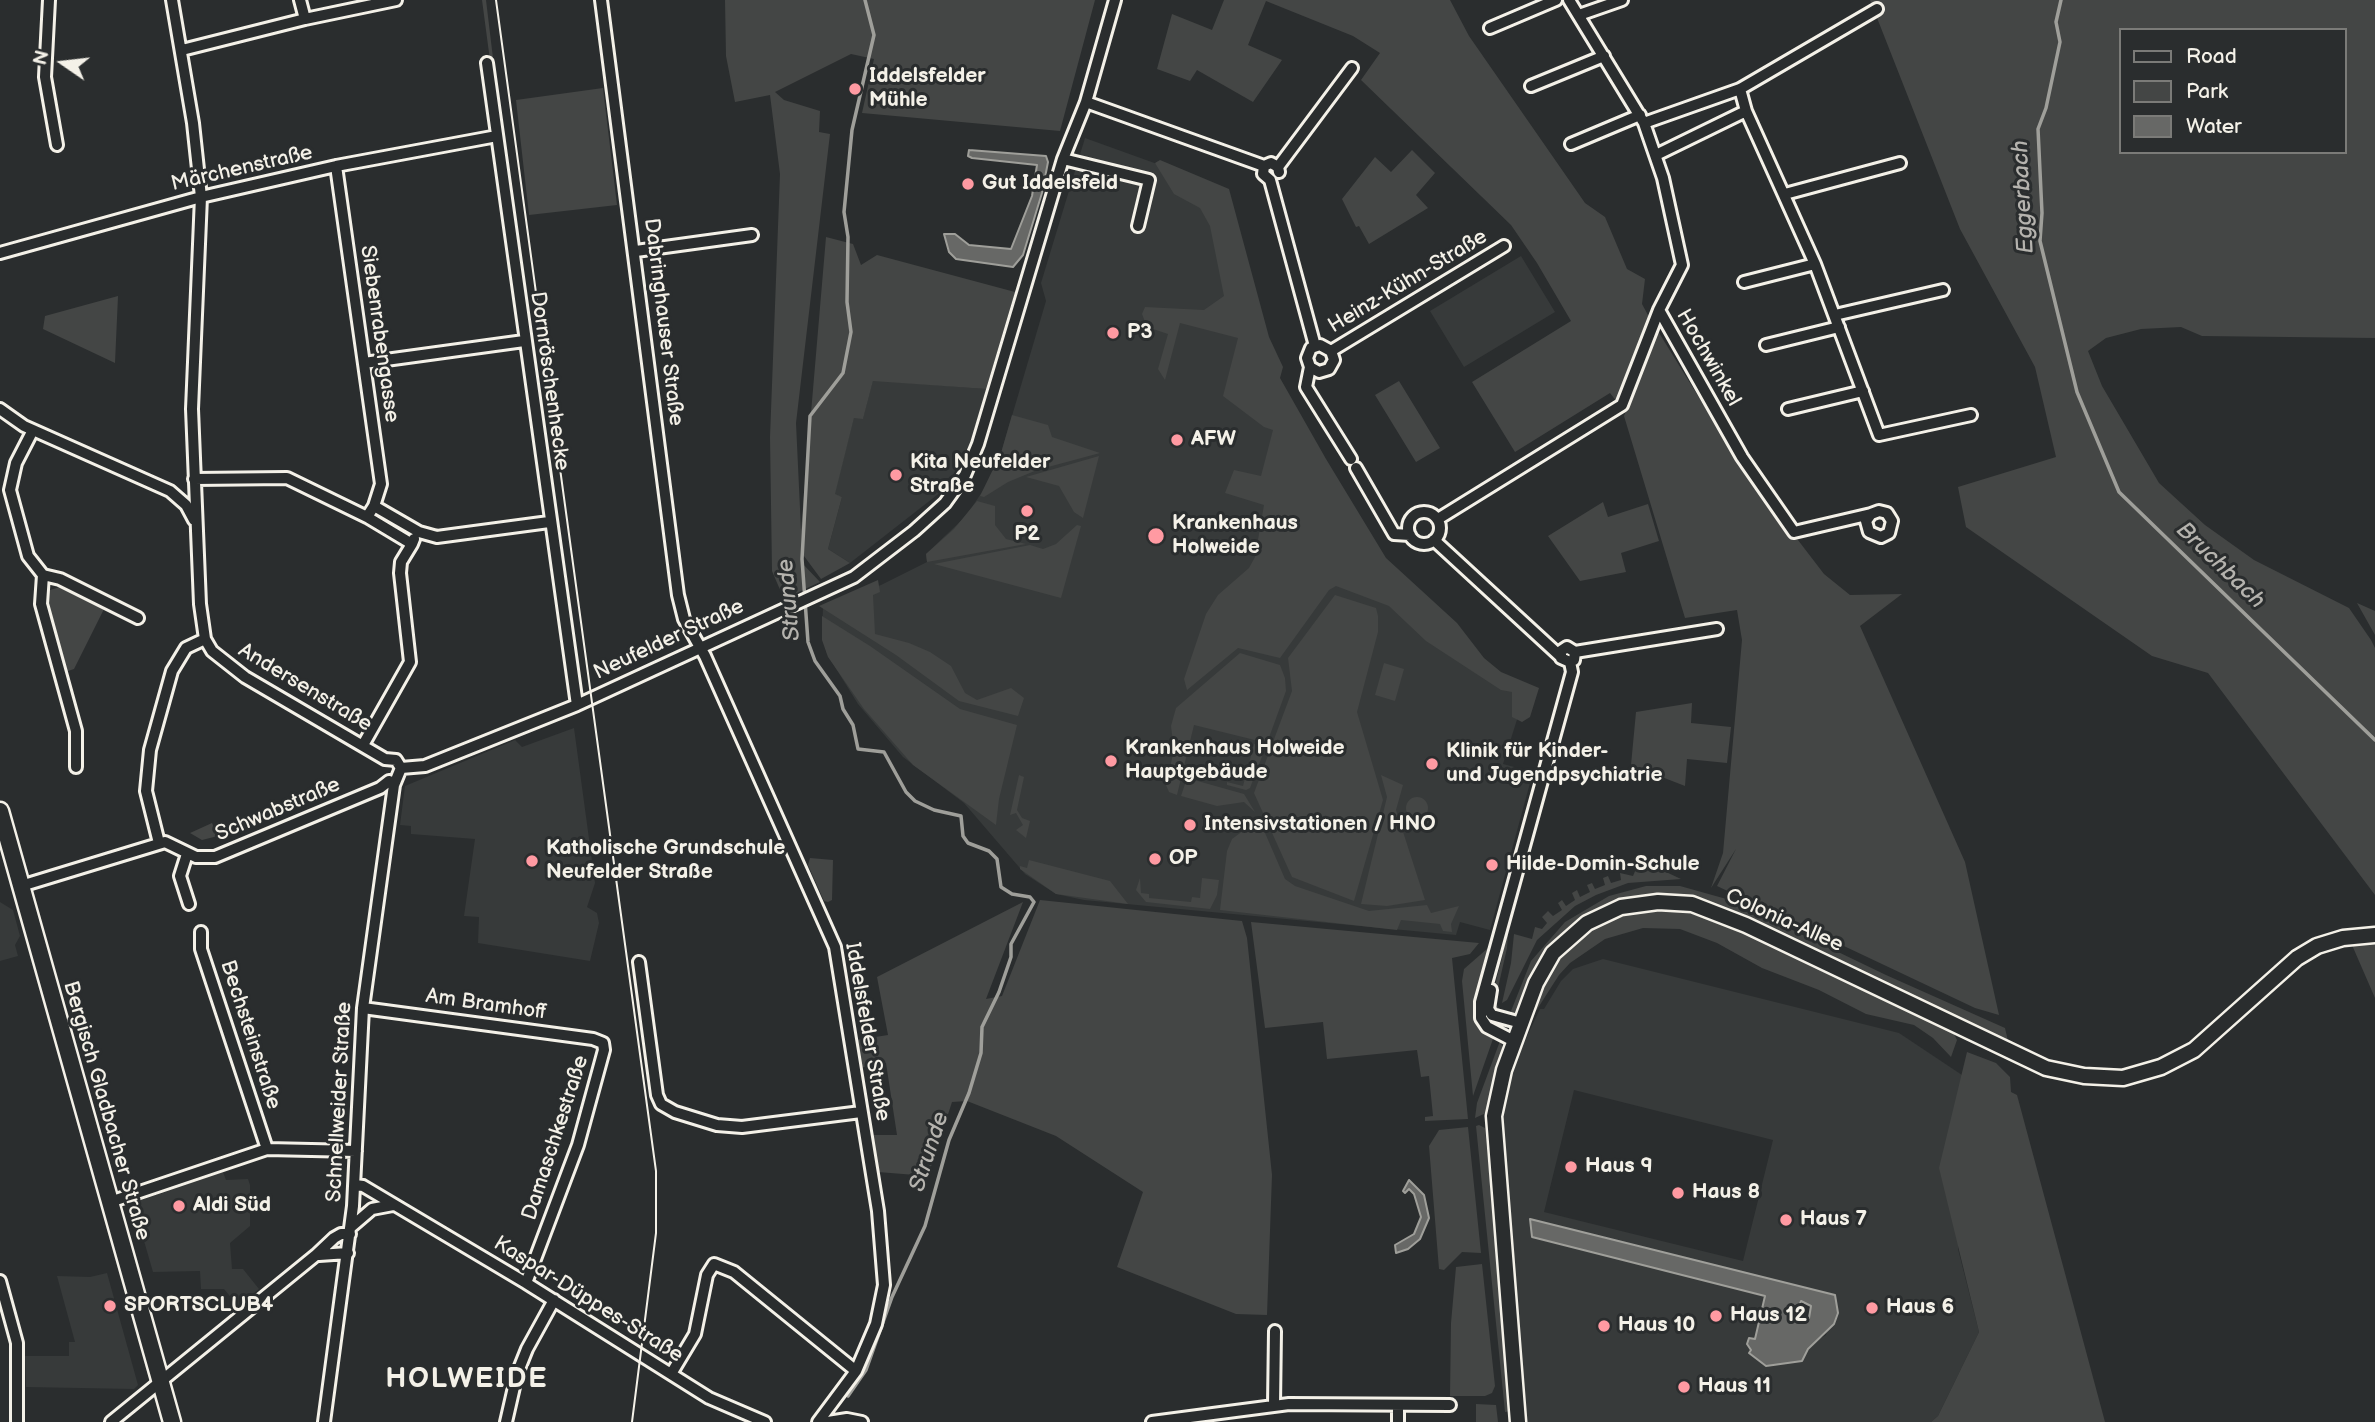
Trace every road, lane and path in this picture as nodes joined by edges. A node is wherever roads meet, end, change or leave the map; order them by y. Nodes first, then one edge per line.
1 (48, 0) edge
2 (172, 0) edge
3 (300, 0) edge
4 (396, 0) edge
5 (601, 0) edge
6 (1115, 0) edge
7 (1556, 0) edge
8 (1569, 0) edge
9 (1622, 0) edge
10 (1877, 9) dead end
11 (1579, 15) junction
12 (305, 19) junction
13 (1490, 28) dead end
14 (182, 50) junction
15 (1604, 55) junction
16 (487, 62) dead end
17 (1352, 68) dead end
18 (1531, 86) dead end
19 (1740, 89) junction
20 (1086, 102) junction
21 (1746, 111) junction
22 (1642, 119) junction
23 (497, 136) junction
24 (1571, 144) dead end
25 (57, 145) dead end
26 (1656, 155) junction
27 (1063, 159) junction
28 (1900, 163) dead end
29 (336, 166) junction
30 (1264, 166) junction
31 (1278, 167) junction
32 (1270, 180) junction
33 (1785, 194) junction
34 (201, 197) junction
35 (1138, 226) dead end
36 (752, 236) dead end
37 (1504, 246) dead end
38 (636, 251) junction
39 (0, 253) edge
40 (1815, 264) junction
41 (1744, 282) dead end
42 (1943, 289) dead end
43 (1658, 310) junction
44 (1835, 315) junction
45 (1839, 327) junction
46 (524, 341) junction
47 (1766, 345) dead end
48 (1315, 346) junction
49 (1331, 351) junction
50 (364, 363) junction
51 (1310, 367) junction
52 (1863, 391) junction
53 (0, 409) edge
54 (1787, 409) dead end
55 (1970, 415) dead end
56 (33, 430) junction
57 (194, 479) junction
58 (180, 498) junction
59 (374, 506) junction
60 (1871, 514) dead end
61 (367, 517) junction
62 (1438, 519) junction
63 (549, 522) junction
64 (196, 526) junction
65 (419, 532) junction
66 (1410, 535) junction
67 (1434, 540) junction
68 (412, 544) junction
69 (43, 575) junction
70 (138, 618) dead end
71 (1717, 629) dead end
72 (205, 639) junction
73 (697, 647) junction
74 (1569, 657) junction
75 (577, 705) junction
76 (363, 745) junction
77 (385, 759) junction
78 (76, 767) dead end
79 (401, 768) junction
80 (392, 783) junction
81 (0, 811) edge
82 (159, 843) junction
83 (187, 854) junction
84 (21, 886) junction
85 (189, 904) dead end
86 (201, 932) dead end
87 (2375, 935) edge
88 (639, 962) dead end
89 (1491, 967) junction
90 (363, 1008) junction
91 (1521, 1023) junction
92 (1514, 1041) junction
93 (603, 1043) joint
94 (861, 1112) junction
95 (267, 1149) junction
96 (356, 1151) junction
97 (355, 1185) junction
98 (110, 1202) junction
99 (395, 1205) junction
100 (351, 1231) junction
101 (348, 1252) junction
102 (316, 1255) junction
103 (0, 1282) edge
104 (526, 1283) junction
105 (554, 1300) junction
106 (1275, 1331) dead end
107 (856, 1370) junction
108 (671, 1374) junction
109 (160, 1381) junction
110 (1274, 1405) junction
111 (1398, 1405) junction
112 (1450, 1405) dead end
113 (1260, 1408) junction
114 (832, 1420) edge
115 (1261, 1420) edge
116 (17, 1422) edge
117 (111, 1422) edge
118 (172, 1422) edge
119 (324, 1422) edge
120 (506, 1422) edge
121 (765, 1422) edge
122 (818, 1422) edge
123 (862, 1422) edge
124 (1152, 1422) edge
125 (1398, 1422) edge
126 (1518, 1422) edge

1 - 25 street
2 - 14 street
3 - 12 street
4 - 12 street
5 - 38 street, Dabringhauser Straße
6 - 20 street, Neufelder Straße
7 - 13 street
8 - 11 street, Hochwinkel
9 - 11 street
10 - 19 street
11 - 15 street, Hochwinkel
12 - 14 street
14 - 34 street
15 - 18 street
15 - 22 street, Hochwinkel
16 - 23 street, Dornröschenhecke
17 - 31 street
19 - 21 street
19 - 22 street
20 - 27 street, Neufelder Straße
20 - 30 street
21 - 26 street
21 - 33 street
22 - 24 street
22 - 26 street, Hochwinkel
23 - 29 street, Märchenstraße
23 - 46 street, Dornröschenhecke
26 - 43 street, Hochwinkel
27 - 35 street
27 - 73 street, Neufelder Straße
28 - 33 street
29 - 34 street, Märchenstraße
29 - 50 street, Siebenrabengasse
30 - 31 street
30 - 32 street, Heinz-Kühn-Straße
31 - 32 street
32 - 48 street, Heinz-Kühn-Straße
33 - 40 street
34 - 39 street, Märchenstraße
34 - 57 street
36 - 38 street
37 - 49 street, Heinz-Kühn-Straße
38 - 73 street, Dabringhauser Straße
40 - 41 street
40 - 44 street
42 - 44 street
43 - 60 street, Hochwinkel
43 - 62 street
44 - 45 street
45 - 47 street
45 - 52 street
46 - 50 street
46 - 63 street, Dornröschenhecke
48 - 49 street, Heinz-Kühn-Straße
48 - 51 street, Heinz-Kühn-Straße
49 - 51 street, Heinz-Kühn-Straße
50 - 59 street, Siebenrabengasse
51 - 66 street, Heinz-Kühn-Straße
52 - 54 street
52 - 55 street
53 - 56 street
56 - 58 street
56 - 69 street
57 - 58 street
57 - 61 street
57 - 64 street
58 - 64 street
59 - 61 street
59 - 65 street
61 - 68 street
62 - 66 street
62 - 67 street
63 - 65 street
63 - 75 street, Dornröschenhecke
64 - 72 street
65 - 68 street
66 - 67 street
67 - 74 street
68 - 76 street
69 - 70 street
69 - 78 street
71 - 74 street
72 - 76 street, Andersenstraße
72 - 82 street
73 - 75 street, Neufelder Straße
73 - 94 street, Iddelsfelder Straße
74 - 89 street
75 - 79 street, Neufelder Straße
76 - 77 street, Andersenstraße
77 - 79 street, Andersenstraße
77 - 80 street, Andersenstraße
79 - 80 street
80 - 83 street, Schwabstraße
80 - 90 street, Schnellweider Straße
81 - 84 main road, Bergisch Gladbacher Straße
82 - 83 street, Schwabstraße
82 - 84 street
83 - 85 street
84 - 98 main road, Bergisch Gladbacher Straße
86 - 95 street, Bechsteinstraße
87 - 91 main road, Colonia-Allee
88 - 94 street
89 - 91 street
89 - 92 street
90 - 93 street, Am Bramhoff
90 - 96 street, Schnellweider Straße
91 - 92 main road, Colonia-Allee
92 - 126 main road, Colonia-Allee
93 - 104 street, Damaschkestraße
94 - 107 street, Iddelsfelder Straße
95 - 96 street
95 - 98 street
96 - 97 street, Schnellweider Straße
97 - 99 street, Kaspar-Düppes-Straße
97 - 100 street, Schnellweider Straße
98 - 109 main road, Bergisch Gladbacher Straße
99 - 100 street
99 - 104 street, Kaspar-Düppes-Straße
100 - 101 street, Schnellweider Straße
100 - 102 street
101 - 102 street
101 - 119 street, Schnellweider Straße
102 - 109 street
103 - 116 street
104 - 105 street, Kaspar-Düppes-Straße
105 - 108 street, Kaspar-Düppes-Straße
105 - 120 street
106 - 110 street
107 - 108 street
107 - 122 street, Iddelsfelder Straße
108 - 121 street, Kaspar-Düppes-Straße
109 - 117 street
109 - 118 main road, Bergisch Gladbacher Straße
110 - 111 street
110 - 113 street
111 - 112 street
111 - 125 street
113 - 115 street
113 - 124 street
114 - 123 street

